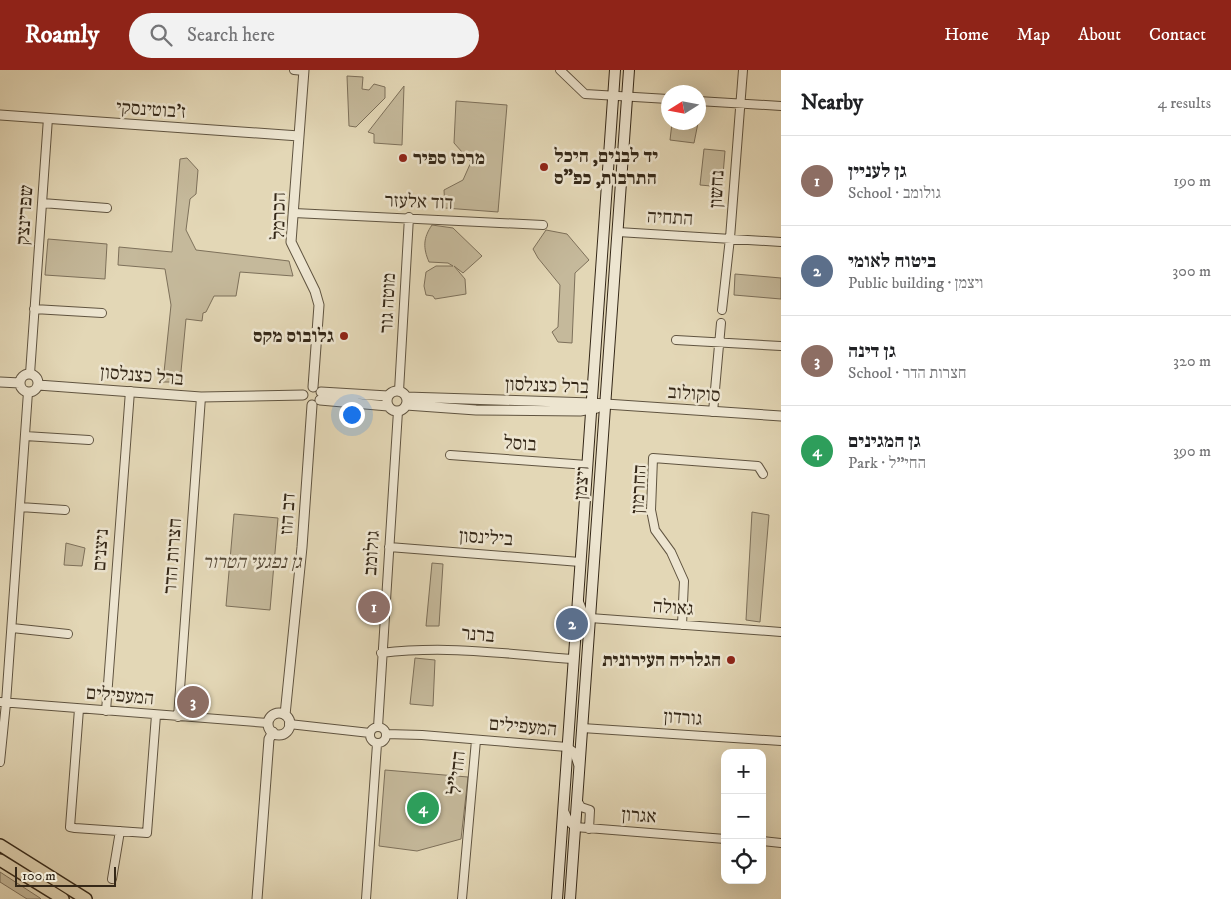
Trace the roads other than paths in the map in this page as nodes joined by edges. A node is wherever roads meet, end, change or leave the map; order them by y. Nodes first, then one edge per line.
1 (294, 70) edge
2 (304, 70) edge
3 (615, 70) edge
4 (629, 70) edge
5 (743, 70) edge
6 (563, 71) edge
7 (614, 96) junction
8 (627, 97) junction
9 (661, 99) edge
10 (706, 101) edge
11 (740, 103) junction
12 (781, 106) edge
13 (0, 115) edge
14 (48, 118) junction
15 (299, 136) junction
16 (42, 203) junction
17 (108, 208) dead end
18 (294, 213) junction
19 (409, 217) junction
20 (543, 225) dead end
21 (618, 232) junction
22 (730, 238) junction
23 (781, 242) edge
24 (34, 308) junction
25 (722, 310) dead end
26 (102, 313) dead end
27 (721, 323) dead end
28 (676, 340) dead end
29 (719, 342) junction
30 (781, 346) edge
31 (30, 374) junction
32 (0, 382) edge
33 (20, 383) junction
34 (38, 385) junction
35 (130, 391) junction
36 (28, 392) junction
37 (303, 395) junction
38 (317, 396) junction
39 (201, 397) junction
40 (404, 398) junction
41 (388, 401) junction
42 (605, 405) junction
43 (580, 407) junction
44 (591, 408) junction
45 (398, 410) junction
46 (713, 412) junction
47 (781, 416) edge
48 (25, 436) junction
49 (88, 440) dead end
50 (450, 455) dead end
51 (587, 465) junction
52 (763, 474) dead end
53 (20, 507) junction
54 (64, 510) dead end
55 (389, 547) junction
56 (580, 562) junction
57 (578, 595) junction
58 (590, 618) junction
59 (682, 625) junction
60 (12, 628) junction
61 (781, 632) edge
62 (68, 634) dead end
63 (381, 653) junction
64 (573, 659) junction
65 (3, 703) edge
66 (79, 709) junction
67 (106, 711) junction
68 (156, 715) junction
69 (178, 717) junction
70 (287, 720) junction
71 (268, 723) junction
72 (378, 727) junction
73 (582, 728) junction
74 (273, 732) junction
75 (370, 733) junction
76 (386, 734) junction
77 (476, 740) junction
78 (781, 741) edge
79 (377, 744) junction
80 (567, 747) junction
81 (0, 762) edge
82 (579, 773) junction
83 (577, 799) junction
84 (563, 808) junction
85 (576, 828) junction
86 (589, 829) junction
87 (120, 831) junction
88 (721, 839) edge
89 (766, 841) edge
90 (781, 843) edge
91 (0, 846) edge
92 (0, 860) edge
93 (112, 879) dead end
94 (42, 886) junction
95 (558, 896) edge
96 (70, 897) edge
97 (52, 899) edge
98 (86, 899) edge
99 (257, 899) edge
100 (366, 899) edge
101 (462, 899) edge
102 (570, 899) edge

1 - 2 street
2 - 15 street, הכרמל
3 - 7 main road, ויצמן
4 - 8 main road, ויצמן
5 - 11 street, נחשון
6 - 7 street
7 - 8 street
7 - 44 main road, ויצמן
8 - 9 street
8 - 21 main road, ויצמן
10 - 11 street
11 - 12 street
11 - 22 street, נחשון
13 - 14 street, ז'בוטינסקי
14 - 15 street, ז'בוטינסקי
14 - 16 street, שפרינצק
15 - 18 street, הכרמל
16 - 17 street
16 - 24 street, שפרינצק
18 - 19 street, דוד אלעזר
18 - 38 street, הכרמל
19 - 20 street, דוד אלעזר
19 - 40 street, מוטה גור
21 - 22 street, התחיה
21 - 42 main road, ויצמן
22 - 23 street, התחיה
22 - 25 street, נחשון
24 - 26 street
24 - 31 street, שפרינצק
27 - 29 street
28 - 29 street
29 - 30 street
29 - 46 street
31 - 33 street
31 - 34 street
32 - 33 street
33 - 36 street
34 - 35 street, ברל כצנלסון
34 - 36 street
35 - 39 street, ברל כצנלסון
35 - 67 street, ניצנים
36 - 48 street
37 - 38 street
37 - 38 street
37 - 39 street, ברל כצנלסון
38 - 41 street
38 - 70 street, דב הוז
39 - 69 street, חצרות הדר
40 - 41 street
40 - 43 street, ברל כצנלסון
40 - 45 street
41 - 45 street
42 - 44 street, ברל כצנלסון
42 - 46 street, סוקולוב
42 - 58 main road, ויצמן
43 - 44 main road
43 - 44 main road
44 - 51 main road, ויצמן
45 - 55 street, גולומב
46 - 47 street, סוקולוב
48 - 49 street
48 - 53 street
50 - 51 street, בוסל
51 - 56 main road, ויצמן
52 - 59 street, החרמון
53 - 54 street
53 - 60 street
55 - 56 street, בילינסון
55 - 63 street, גולומב
56 - 57 main road, ויצמן
57 - 58 street
57 - 64 main road, ויצמן
58 - 59 street, גאולה
58 - 73 main road, ויצמן
59 - 61 street, גאולה
60 - 62 street
60 - 65 street
63 - 64 street, ברנר
63 - 72 street, גולומב
64 - 80 main road, ויצמן
65 - 66 street, המעפילים
65 - 81 street
66 - 67 street, המעפילים
66 - 87 street
67 - 68 street, המעפילים
68 - 69 street, המעפילים
68 - 87 street
69 - 71 street, המעפילים
70 - 71 street
70 - 74 street
70 - 75 street
71 - 74 street
72 - 75 street
72 - 76 street
73 - 78 street, גורדון
73 - 82 main road, ויצמן
74 - 99 street
75 - 79 street
76 - 77 street, המעפילים
76 - 79 street
77 - 80 street, המעפילים
77 - 101 street, החי"ל
79 - 100 street
80 - 82 street, המעפילים
80 - 84 main road, ויצמן
82 - 83 main road, ויצמן
83 - 85 main road, ויצמן
83 - 86 street
84 - 85 street
84 - 95 main road, ויצמן
85 - 86 street, אגרון
85 - 102 main road, ויצמן
86 - 88 street, אגרון
87 - 93 street
89 - 90 street
91 - 96 main road
92 - 94 main road
94 - 96 main road
94 - 97 main road
96 - 98 main road

